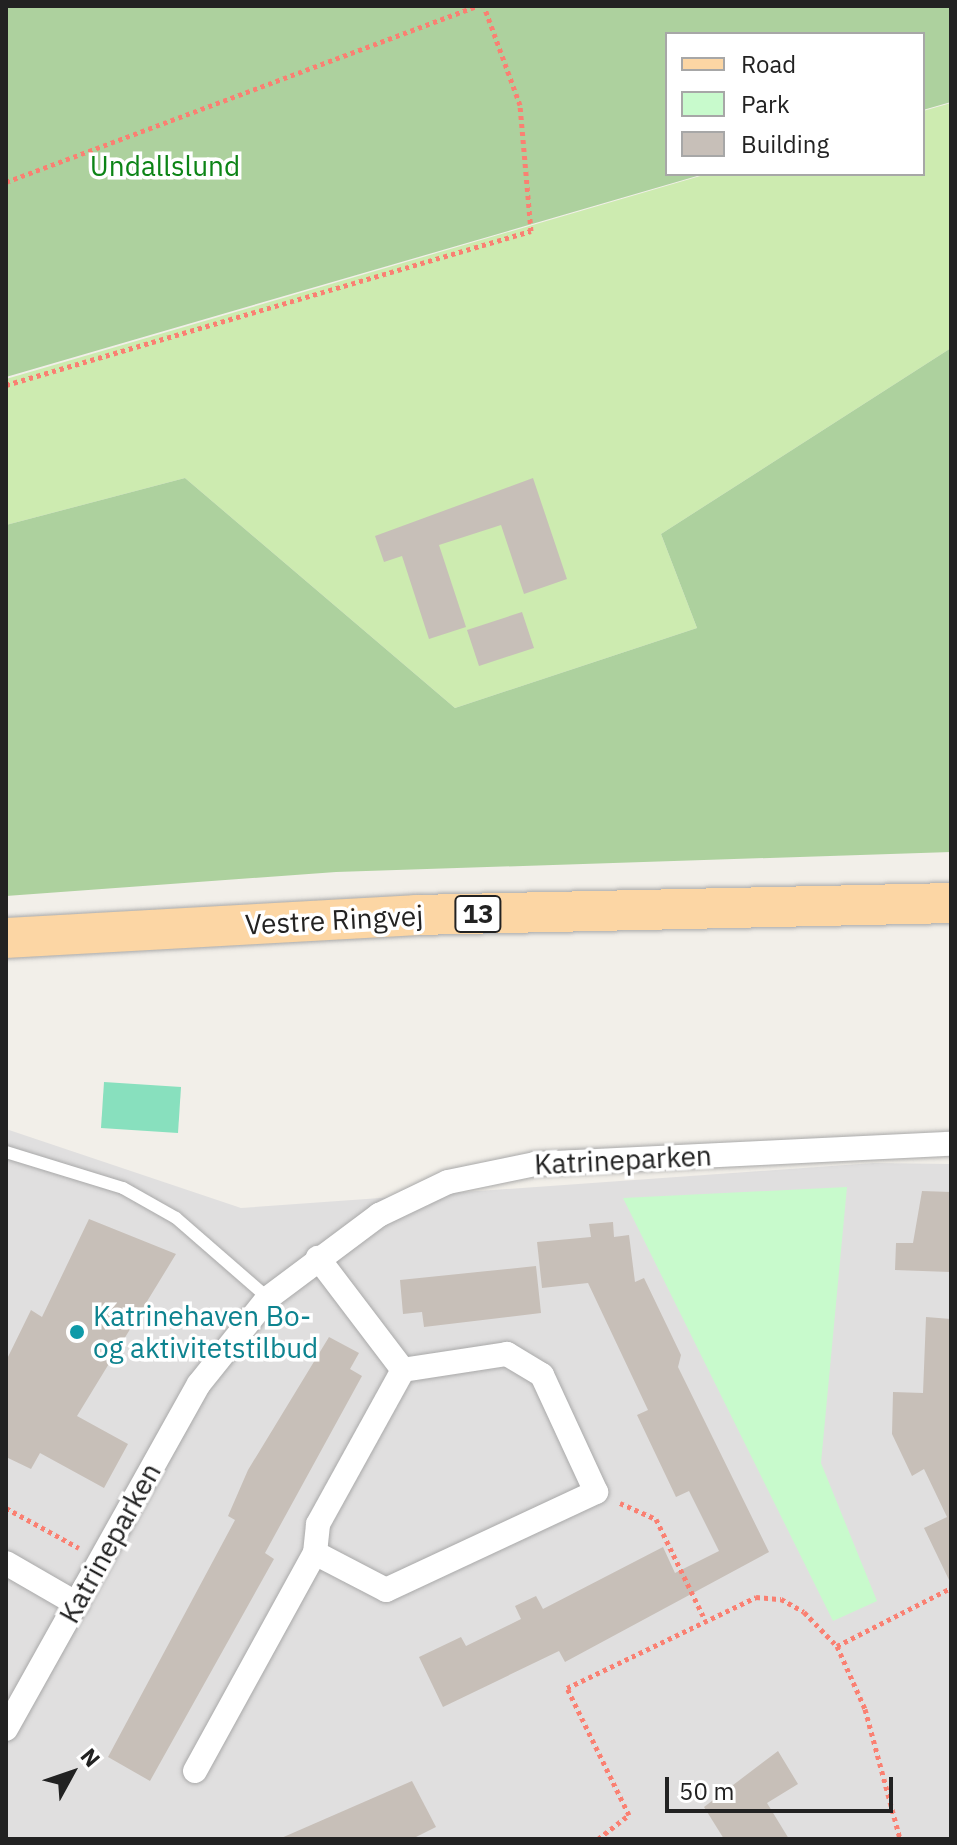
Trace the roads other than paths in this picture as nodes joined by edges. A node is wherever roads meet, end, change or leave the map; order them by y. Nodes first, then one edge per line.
1 (951, 903) edge
2 (6, 938) edge
3 (951, 1144) edge
4 (6, 1152) edge
5 (318, 1258) junction
6 (268, 1298) junction
7 (403, 1370) junction
8 (315, 1553) junction
9 (6, 1563) edge
10 (77, 1604) junction
11 (14, 1696) edge
12 (6, 1729) edge
13 (195, 1771) dead end

1 - 2 main road, Vestre Ringvej / 13
3 - 5 street, Katrineparken
4 - 6 lane
5 - 6 street, Katrineparken
5 - 7 street
6 - 10 street, Katrineparken
7 - 8 street
7 - 8 street
8 - 13 street
9 - 10 street
10 - 11 street, Katrineparken
11 - 12 street, Katrineparken

